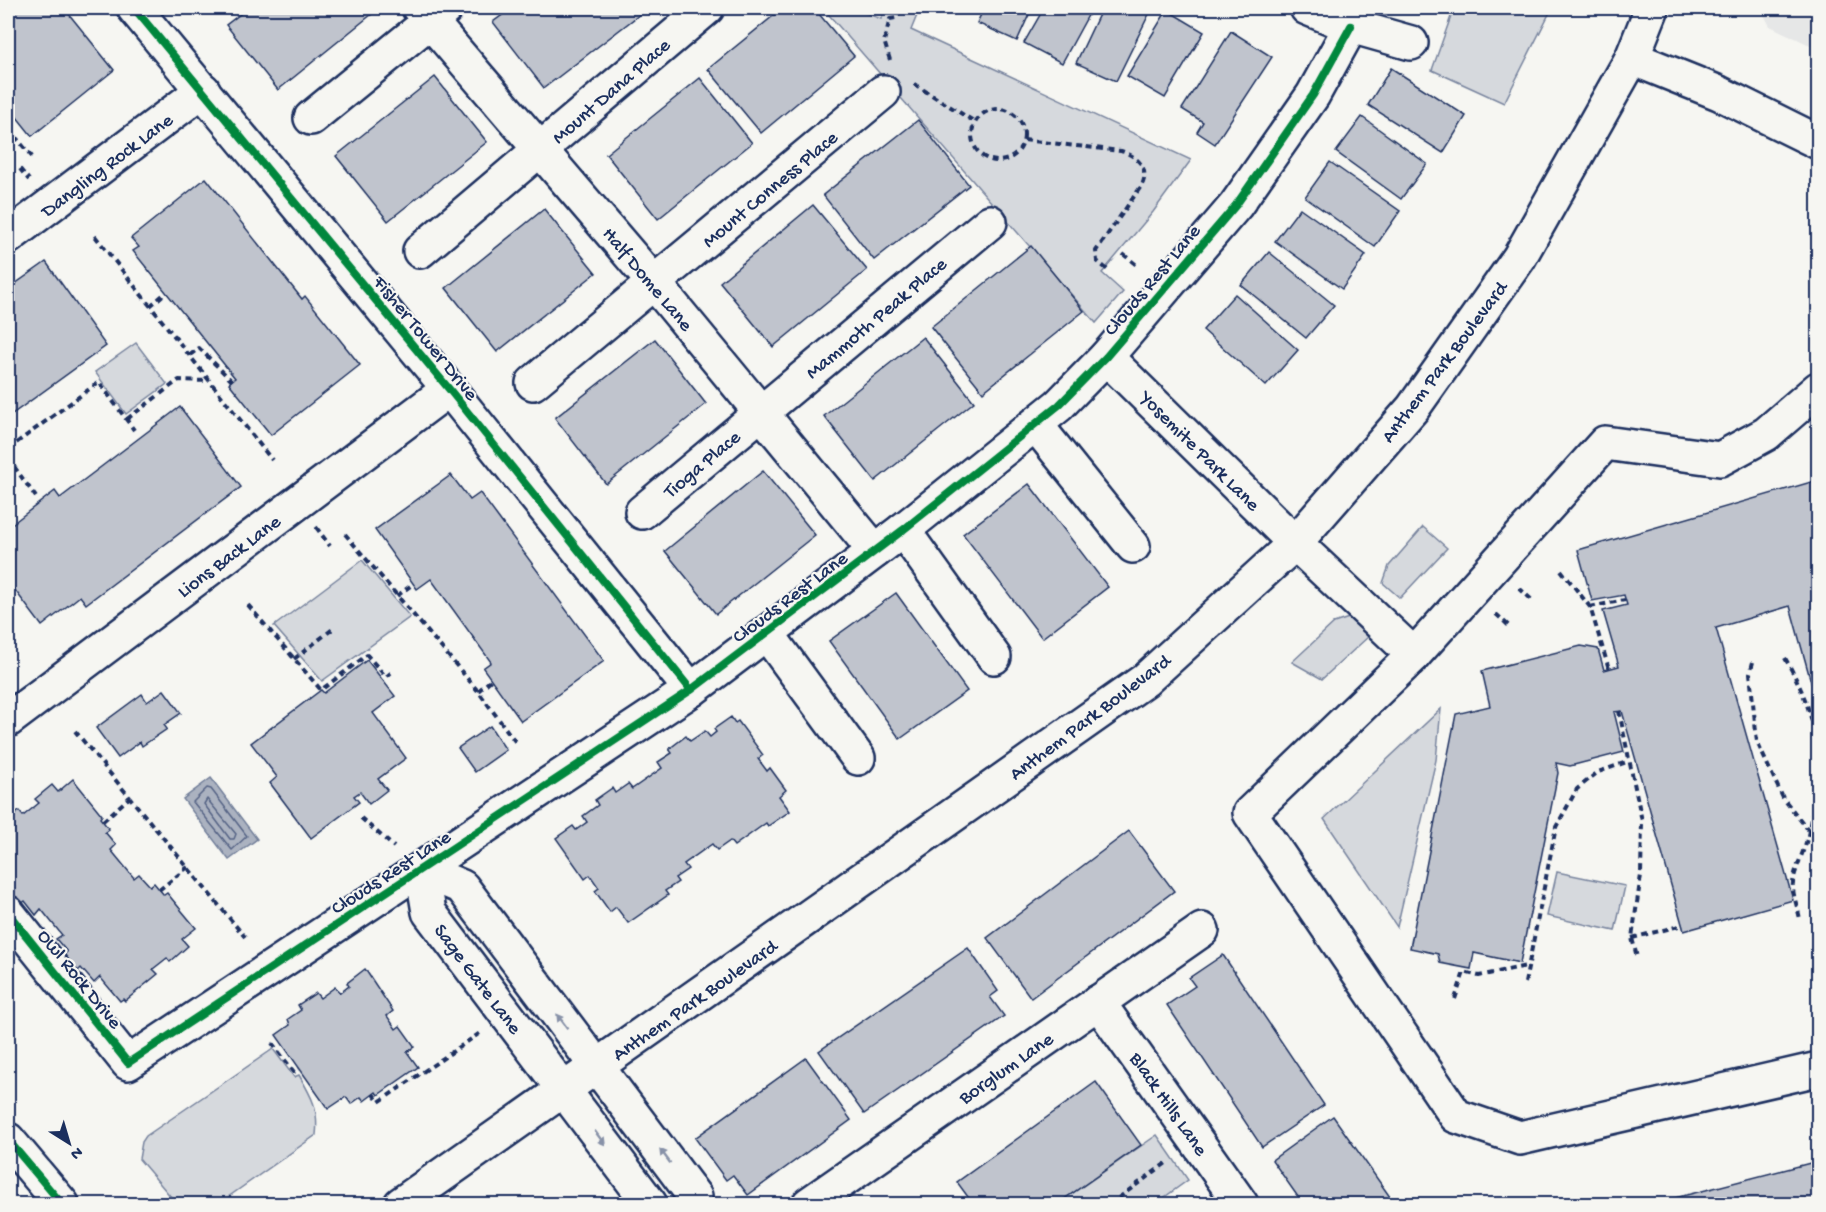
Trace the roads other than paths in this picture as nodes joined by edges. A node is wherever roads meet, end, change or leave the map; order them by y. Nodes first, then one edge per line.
1 (134, 8) edge
2 (707, 8) edge
3 (1307, 8) edge
4 (1652, 8) edge
5 (432, 12) edge
6 (1350, 26) junction
7 (1411, 43) dead end
8 (1632, 58) junction
9 (897, 81) road end
10 (203, 90) junction
11 (311, 118) dead end
12 (1818, 142) edge
13 (541, 150) junction
14 (990, 222) dead end
15 (8, 237) edge
16 (420, 250) dead end
17 (655, 284) junction
18 (1106, 357) junction
19 (533, 383) dead end
20 (449, 389) junction
21 (1818, 390) edge
22 (761, 413) junction
23 (1036, 425) junction
24 (642, 512) dead end
25 (903, 530) junction
26 (1295, 543) junction
27 (1132, 546) dead end
28 (874, 551) junction
29 (768, 634) junction
30 (1414, 655) junction
31 (994, 657) dead end
32 (691, 690) junction
33 (8, 720) edge
34 (858, 758) dead end
35 (422, 870) junction
36 (8, 913) edge
37 (1202, 930) dead end
38 (1098, 1002) junction
39 (128, 1063) joint
40 (597, 1067) junction
41 (1818, 1069) edge
42 (565, 1091) junction
43 (8, 1140) edge
44 (62, 1204) edge
45 (402, 1204) edge
46 (650, 1204) edge
47 (694, 1204) edge
48 (809, 1204) edge
49 (1241, 1204) edge

1 - 10 street, Fisher Tower Drive
2 - 13 street, Mount Dana Place
3 - 6 street
4 - 8 street, Anthem Park Boulevard
5 - 11 street
5 - 13 street, Half Dome Lane
6 - 7 street
6 - 18 street, Clouds Rest Lane
8 - 12 street
8 - 26 street, Anthem Park Boulevard
9 - 17 street, Mount Conness Place
10 - 15 street, Dangling Rock Lane
10 - 20 street, Fisher Tower Drive
13 - 16 street, Mount Dana Place
13 - 17 street, Half Dome Lane
14 - 22 street, Mammoth Peak Place
17 - 19 street, Mount Conness Place
17 - 22 street, Half Dome Lane
18 - 23 street, Clouds Rest Lane
18 - 26 street, Yosemite Park Lane
20 - 32 street, Fisher Tower Drive
20 - 33 street, Lions Back Lane
21 - 30 street
22 - 24 street, Tioga Place
22 - 28 street, Half Dome Lane
23 - 25 street, Clouds Rest Lane
23 - 27 street
25 - 28 street, Clouds Rest Lane
25 - 31 street
26 - 30 street, Yosemite Park Lane
26 - 40 street, Anthem Park Boulevard
28 - 29 street, Clouds Rest Lane
29 - 32 street, Clouds Rest Lane
29 - 34 street
30 - 41 street
32 - 35 street, Clouds Rest Lane
35 - 39 street, Clouds Rest Lane
40 -> 35 street, Sage Gate Lane
35 - 42 street, Sage Gate Lane
36 - 39 street, Owl Rock Drive
37 - 38 street, Borglum Lane
38 - 48 street, Borglum Lane
38 - 49 street, Black Hills Lane
40 - 42 street, Anthem Park Boulevard
47 -> 40 street, Sage Gate Lane
42 - 45 street, Anthem Park Boulevard
42 -> 46 street, Sage Gate Lane
43 - 44 street

